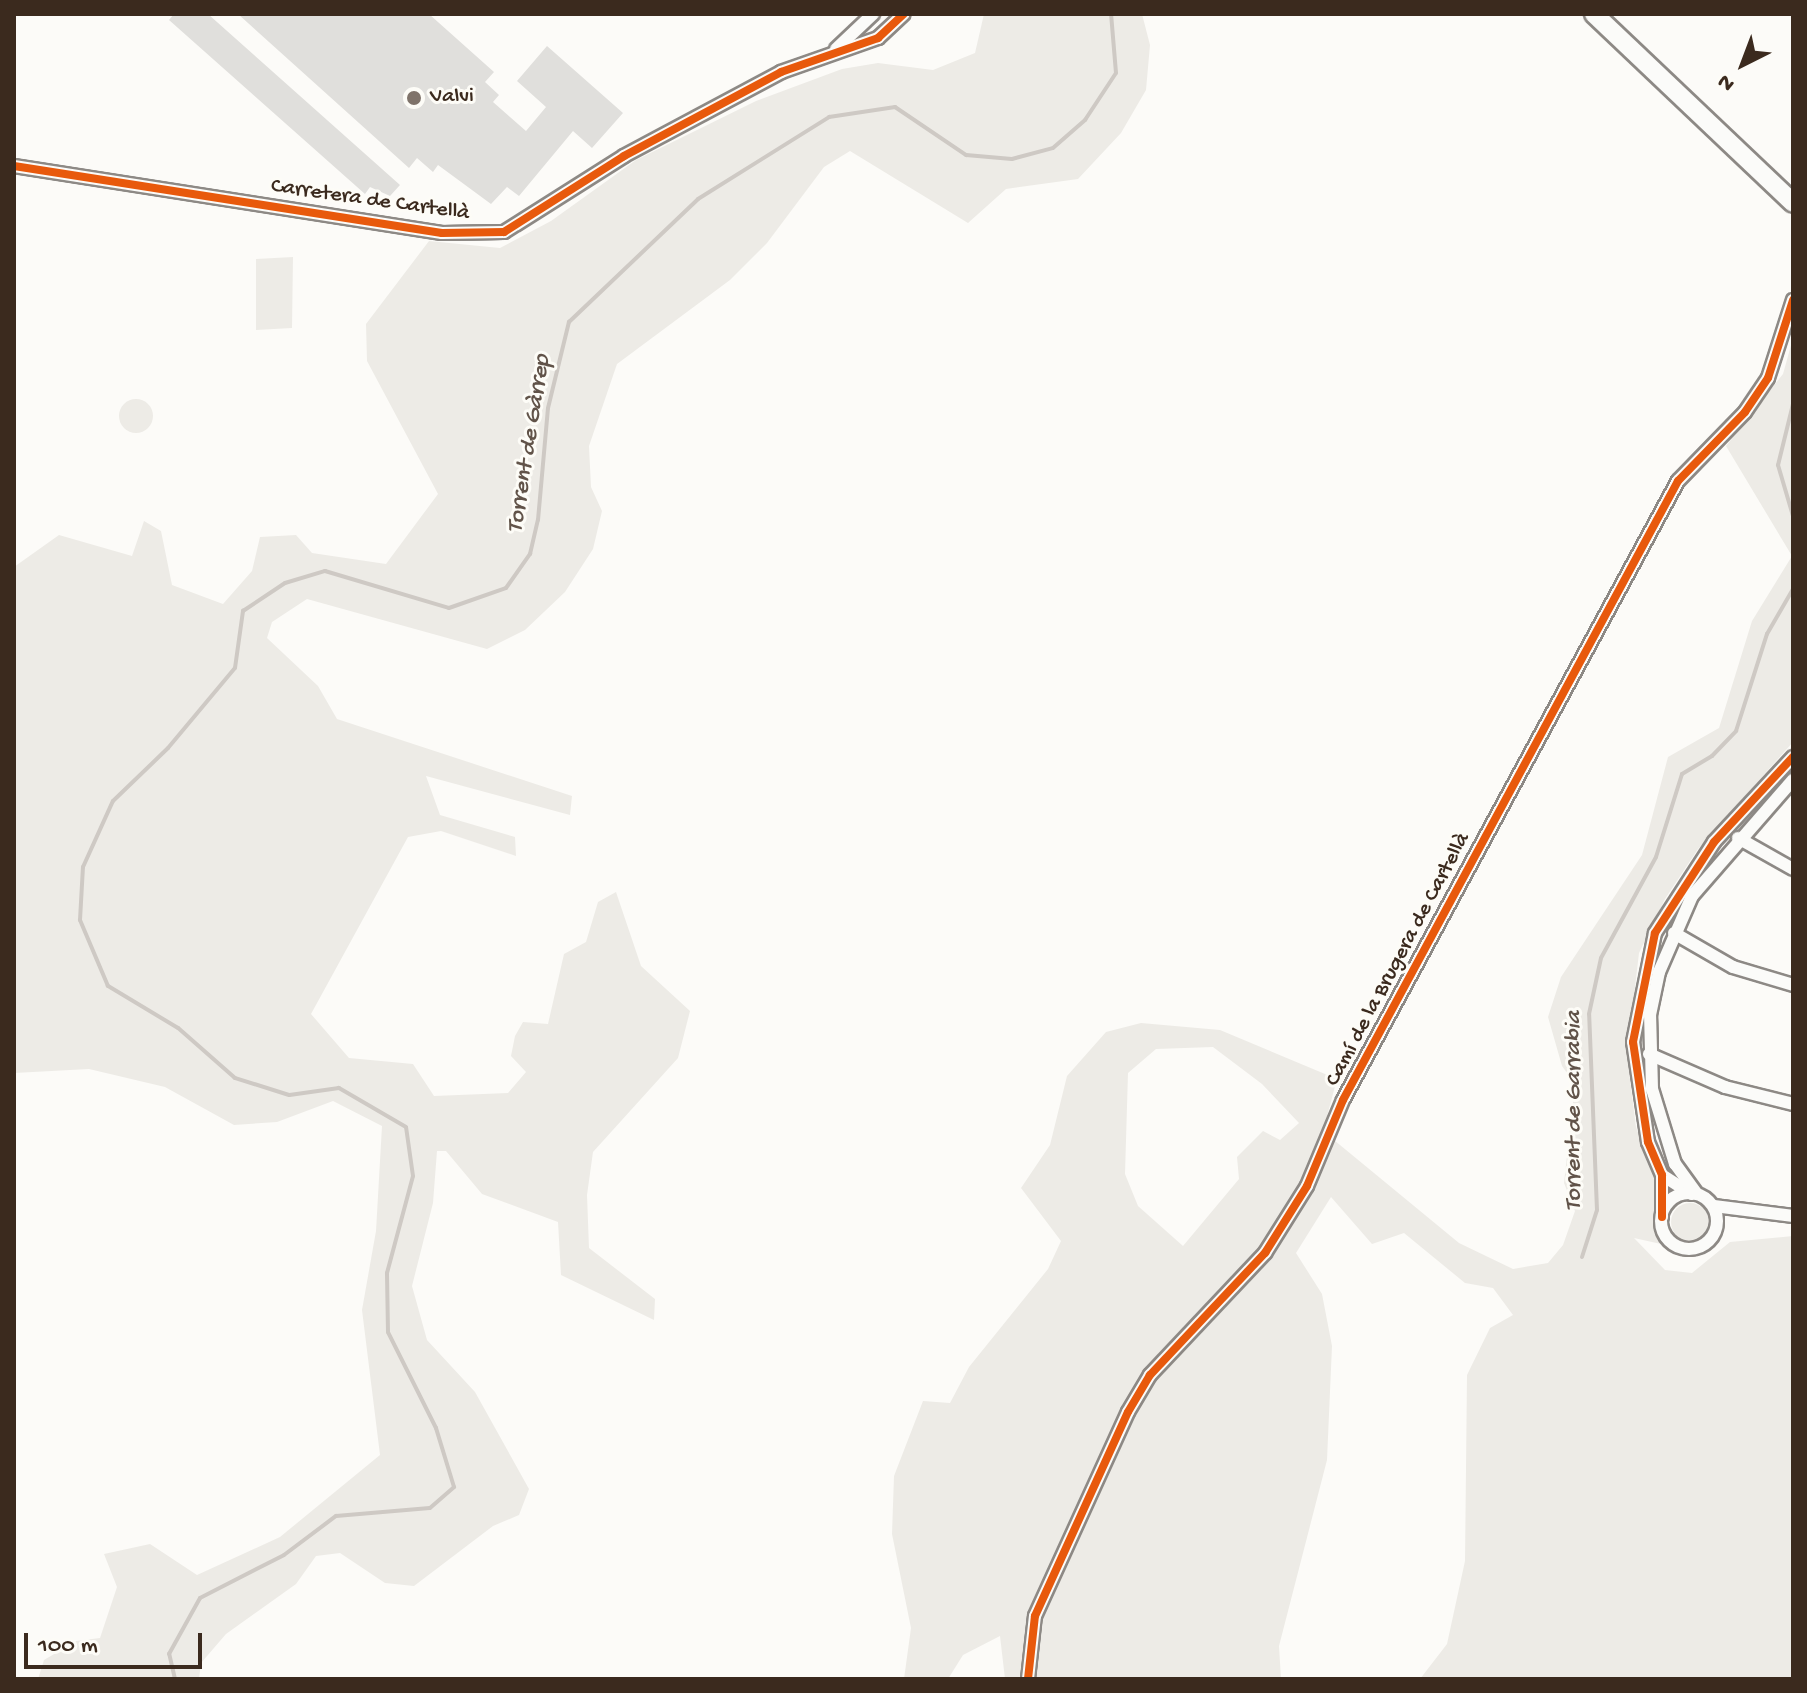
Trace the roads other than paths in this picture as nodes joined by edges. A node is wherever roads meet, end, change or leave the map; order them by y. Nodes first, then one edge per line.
1 (904, 14) edge
2 (1594, 14) edge
3 (872, 15) edge
4 (886, 33) junction
5 (836, 49) junction
6 (14, 166) edge
7 (1793, 203) edge
8 (1793, 300) edge
9 (1793, 757) edge
10 (1793, 780) edge
11 (1738, 838) junction
12 (1793, 869) edge
13 (1674, 933) junction
14 (1793, 985) edge
15 (1649, 1054) junction
16 (1793, 1104) edge
17 (1662, 1175) junction
18 (1694, 1194) junction
19 (1714, 1206) junction
20 (1793, 1216) edge
21 (1662, 1217) junction
22 (1028, 1679) edge

1 - 4 street, Carretera de Cartellà
2 - 7 main road
3 - 4 street
3 - 5 street, Carretera de Cartellà
4 - 5 street, Carretera de Cartellà
5 - 6 street, Carretera de Cartellà
8 - 22 street, Camí de la Brugera de Cartellà
9 - 17 street
10 - 11 street
11 - 12 street
11 - 13 street
13 - 14 street
13 - 15 street
15 - 16 street
15 - 18 street
17 - 18 street
17 - 21 street
18 - 19 street
18 - 21 street
19 - 20 street
19 - 21 street

